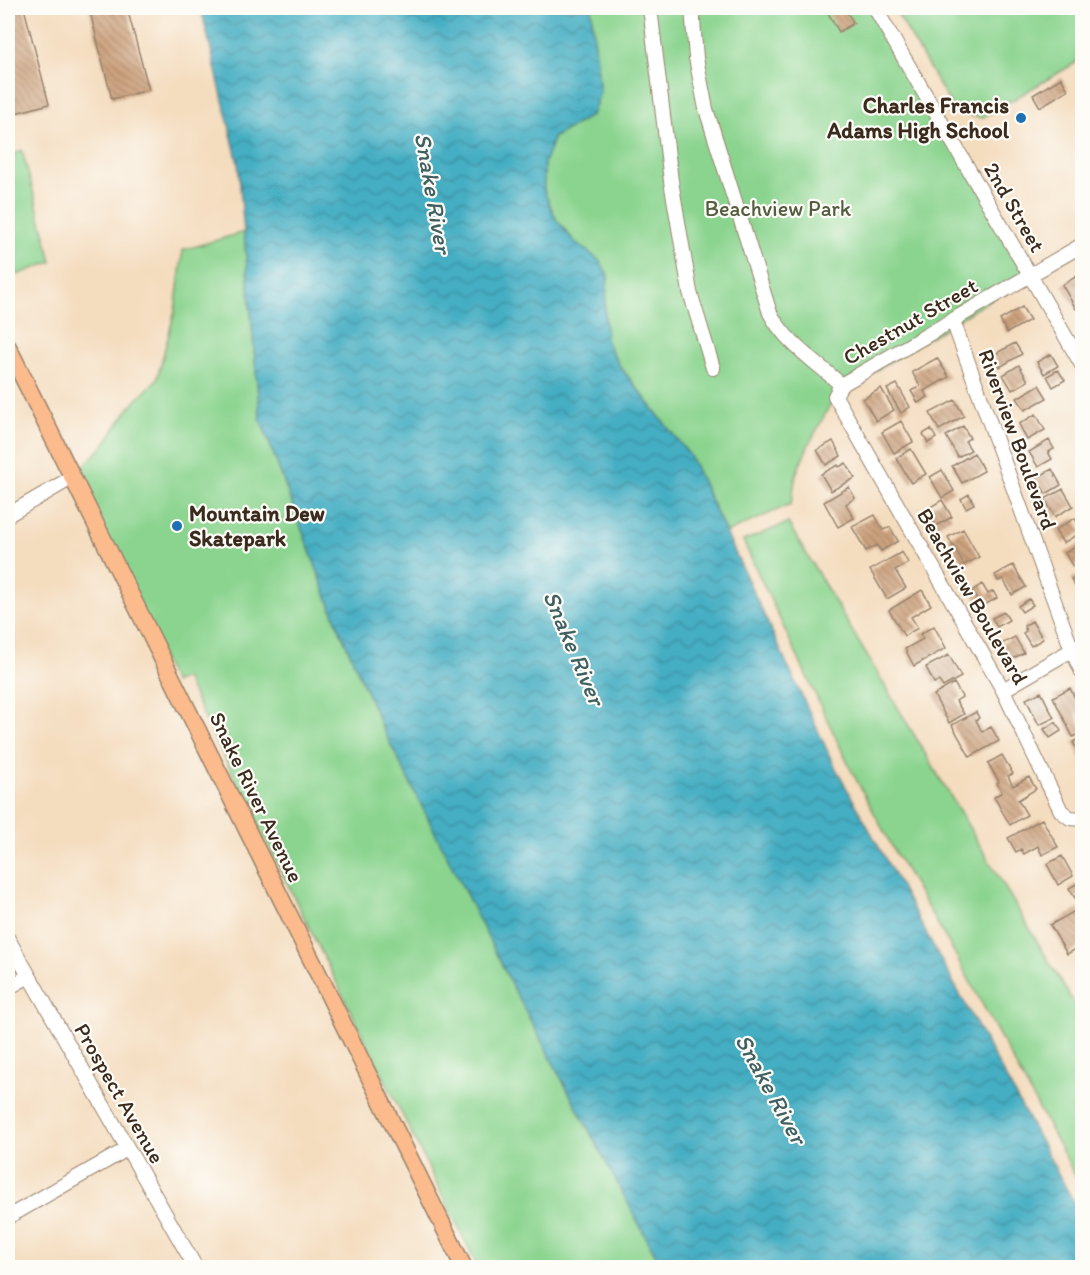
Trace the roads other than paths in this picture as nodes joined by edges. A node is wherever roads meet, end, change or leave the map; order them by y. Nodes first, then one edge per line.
1 (650, 8) edge
2 (692, 8) edge
3 (875, 8) edge
4 (1083, 245) edge
5 (1030, 275) junction
6 (953, 321) junction
7 (8, 347) edge
8 (1083, 365) edge
9 (713, 368) dead end
10 (841, 385) junction
11 (73, 477) junction
12 (8, 515) edge
13 (1077, 647) edge
14 (1083, 672) edge
15 (1004, 690) junction
16 (1083, 819) edge
17 (8, 939) edge
18 (29, 976) junction
19 (8, 988) edge
20 (127, 1149) junction
21 (8, 1217) edge
22 (196, 1268) edge
23 (464, 1268) edge

1 - 9 street
2 - 10 street, Chestnut Street
3 - 5 street, 2nd Street
4 - 5 street, Chestnut Street
5 - 6 street, Chestnut Street
5 - 8 street, 2nd Street
6 - 10 street, Chestnut Street
6 - 13 street, Riverview Boulevard
7 - 11 main road, Snake River Avenue
10 - 15 street, Beachview Boulevard
11 - 12 street
11 - 23 main road, Snake River Avenue
13 - 14 street, Riverview Boulevard
13 - 15 street
15 - 16 street, Beachview Boulevard
17 - 18 street, Prospect Avenue
18 - 19 street
18 - 20 street, Prospect Avenue
20 - 21 street
20 - 22 street, Prospect Avenue

